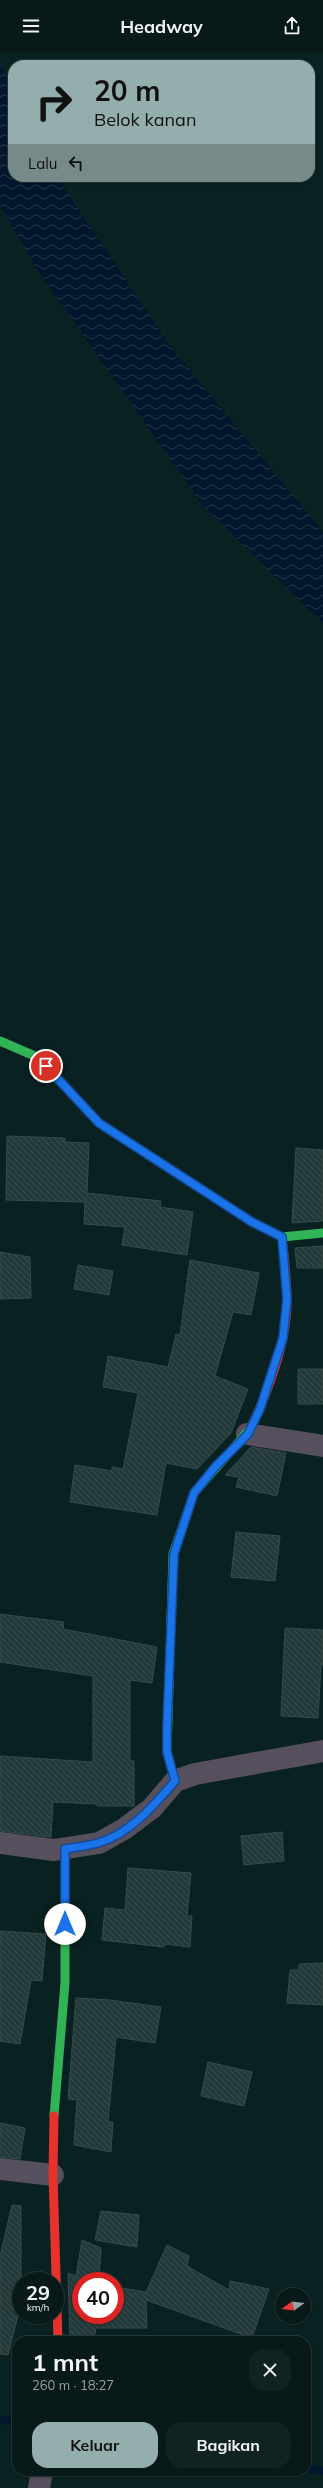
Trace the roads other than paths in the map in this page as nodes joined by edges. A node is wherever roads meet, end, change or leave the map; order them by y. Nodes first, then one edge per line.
1 (0, 1041) edge
2 (323, 1233) edge
3 (282, 1237) junction
4 (248, 1434) junction
5 (323, 1446) edge
6 (323, 1751) edge
7 (175, 1781) junction
8 (0, 1843) edge
9 (65, 1849) junction
10 (0, 2169) edge
11 (53, 2175) junction
12 (58, 2336) edge

1 - 3 street
2 - 3 street
3 - 4 street
4 - 5 street
4 - 7 street
6 - 7 street
7 - 9 street
8 - 9 street
9 - 11 street
10 - 11 street
11 - 12 street

